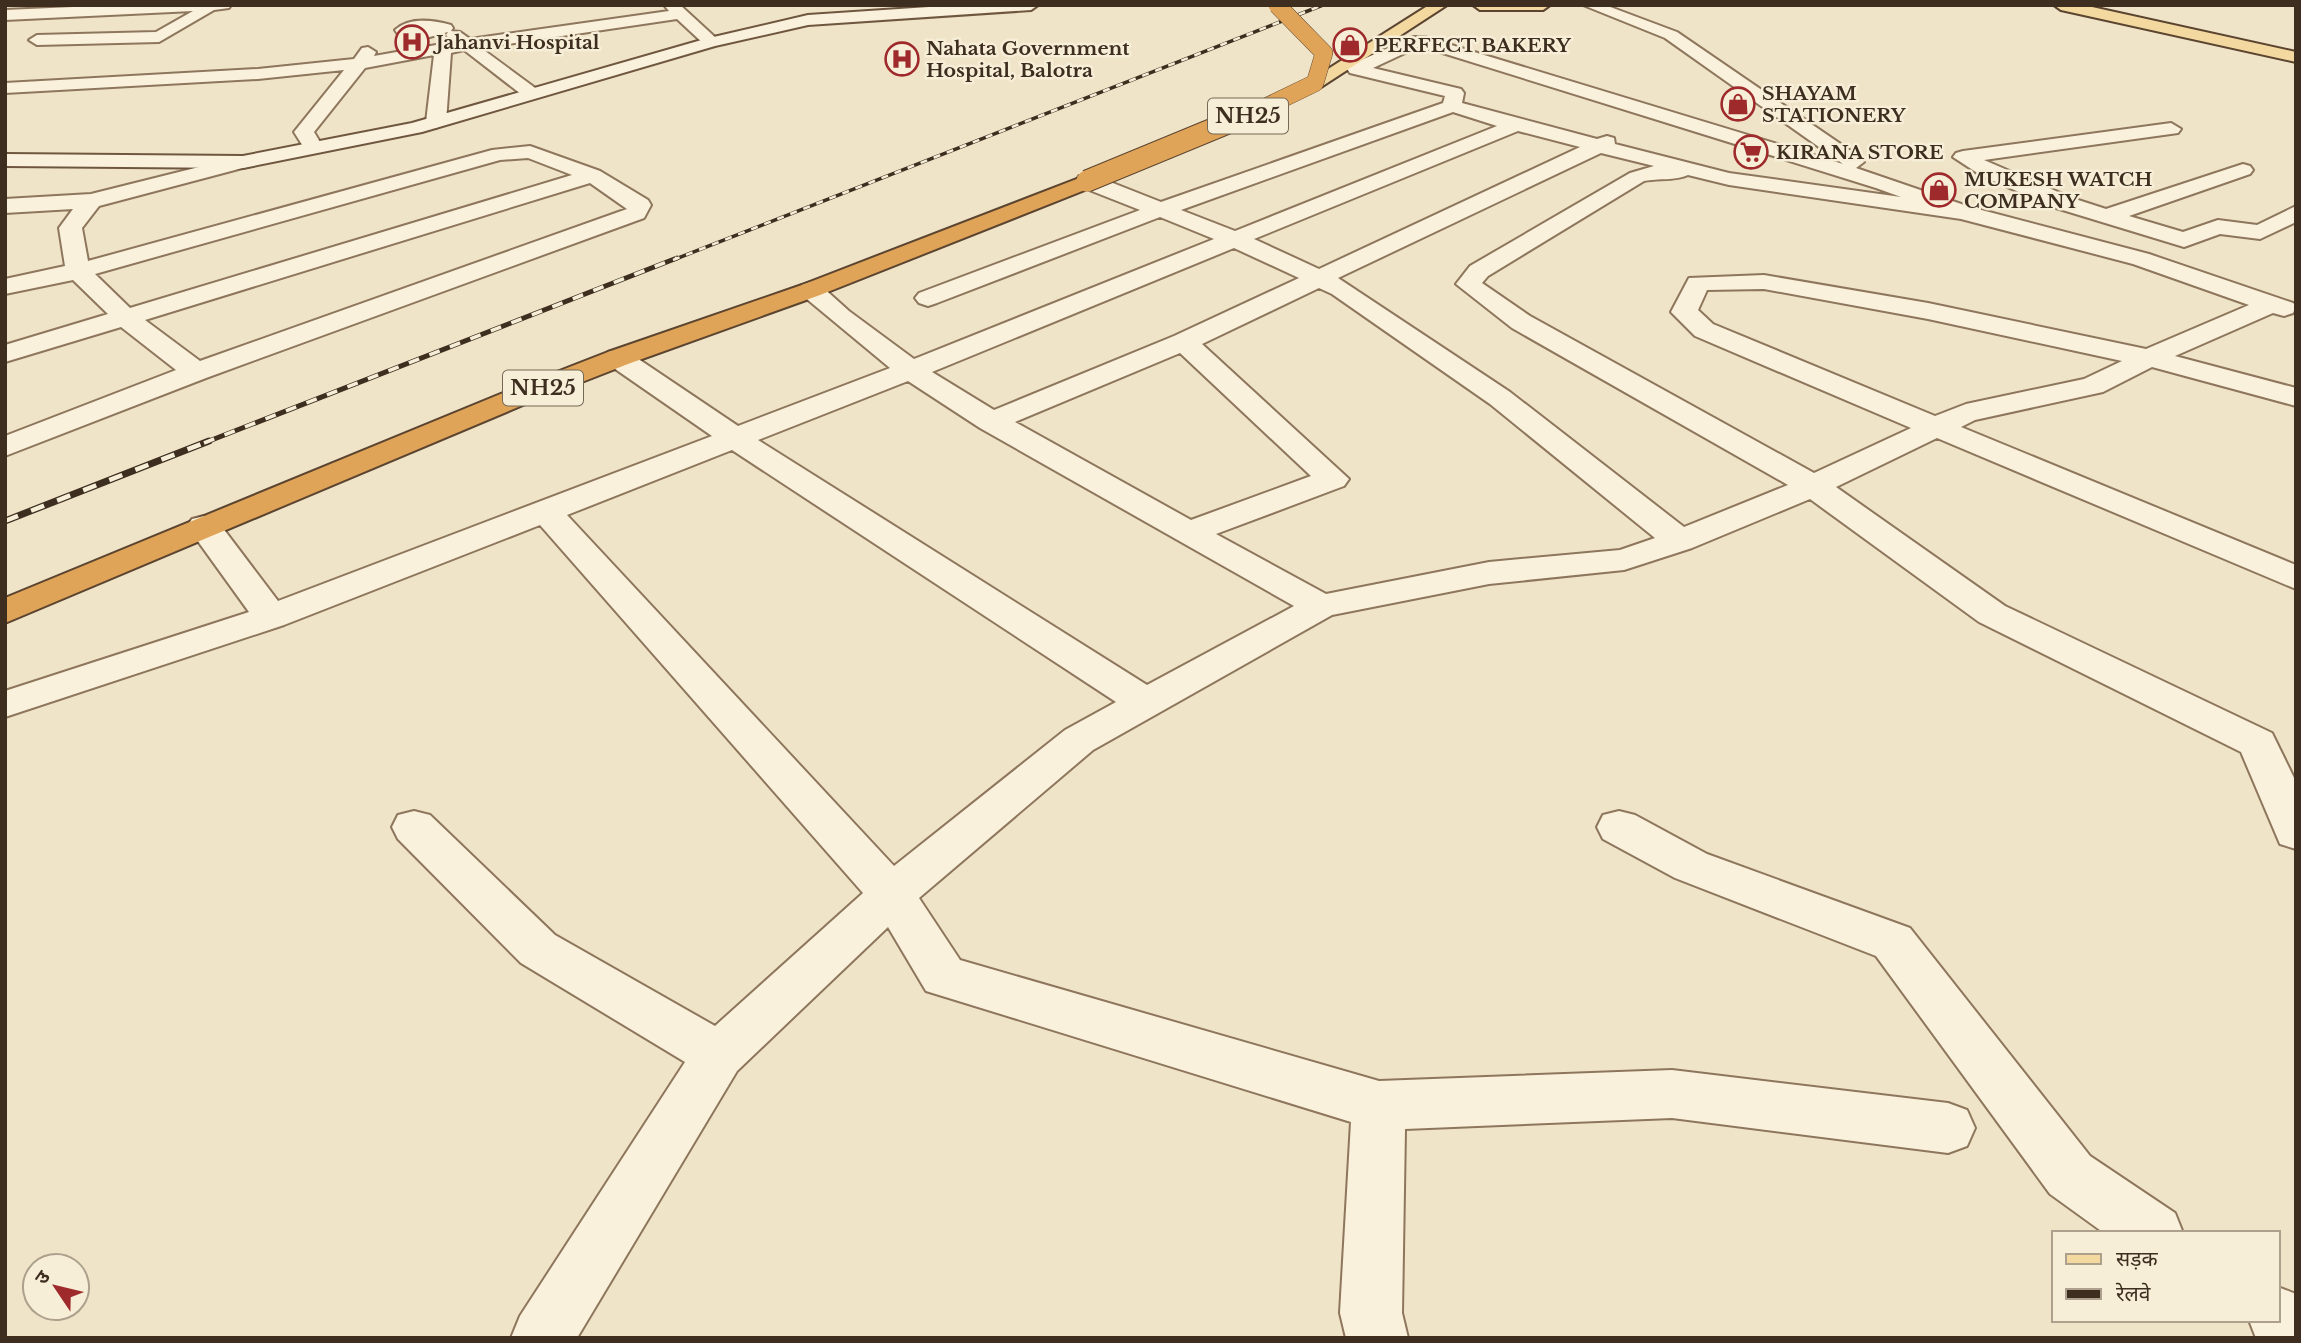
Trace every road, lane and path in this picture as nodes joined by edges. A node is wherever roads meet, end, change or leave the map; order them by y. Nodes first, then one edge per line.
1 (19, 5) edge
2 (1031, 5) edge
3 (1277, 5) edge
4 (1440, 5) edge
5 (1480, 5) edge
6 (1544, 5) edge
7 (1590, 5) edge
8 (1637, 5) edge
9 (2061, 5) edge
10 (218, 6) edge
11 (676, 10) edge
12 (5, 15) edge
13 (471, 23) dead end
14 (444, 27) junction
15 (1671, 35) junction
16 (19, 40) dead end
17 (711, 42) junction
18 (466, 45) junction
19 (443, 50) junction
20 (2296, 57) edge
21 (1487, 60) junction
22 (360, 63) junction
23 (1410, 82) junction
24 (1315, 83) junction
25 (5, 88) edge
26 (532, 94) junction
27 (1764, 99) junction
28 (1452, 106) junction
29 (1665, 116) junction
30 (436, 122) junction
31 (1516, 125) junction
32 (1696, 125) junction
33 (2171, 128) dead end
34 (1596, 146) junction
35 (313, 147) junction
36 (5, 160) edge
37 (243, 162) junction
38 (2243, 170) dead end
39 (1702, 172) junction
40 (593, 175) junction
41 (1087, 181) junction
42 (1884, 183) junction
43 (91, 201) junction
44 (5, 206) edge
45 (1162, 209) junction
46 (1962, 212) junction
47 (2296, 213) edge
48 (2107, 216) junction
49 (1235, 239) junction
50 (2184, 240) junction
51 (2141, 259) junction
52 (78, 271) junction
53 (1318, 278) junction
54 (5, 287) edge
55 (811, 290) junction
56 (928, 298) dead end
57 (2284, 308) edge
58 (126, 318) junction
59 (1184, 342) junction
60 (5, 354) edge
61 (618, 358) junction
62 (2149, 358) junction
63 (909, 371) junction
64 (195, 372) junction
65 (2296, 397) edge
66 (991, 422) junction
67 (1937, 427) junction
68 (735, 438) junction
69 (5, 447) edge
70 (1813, 486) junction
71 (545, 511) junction
72 (204, 526) junction
73 (1188, 533) junction
74 (1680, 541) junction
75 (2296, 578) edge
76 (1321, 606) junction
77 (5, 612) edge
78 (271, 617) junction
79 (1147, 704) junction
80 (6, 705) edge
81 (414, 827) dead end
82 (1619, 827) dead end
83 (2296, 832) edge
84 (892, 894) junction
85 (719, 1055) junction
86 (1379, 1106) junction
87 (1948, 1128) dead end
88 (2151, 1231) edge
89 (2280, 1318) edge
90 (2296, 1329) edge
91 (542, 1338) edge
92 (1377, 1338) edge

1 - 12 street
2 - 17 street
3 - 24 highway, NH25, bridge
4 - 24 main road
5 - 6 main road
7 - 15 street
8 - 15 street
9 - 20 main road
10 - 12 street
10 - 16 street
11 - 17 street
11 - 18 street
13 - 14 street
14 - 18 street
14 - 22 street
15 - 27 street
17 - 26 street
18 - 19 street
18 - 26 street
19 - 22 street
19 - 30 street
21 - 23 street
21 - 23 street
21 - 29 street
22 - 25 street
22 - 35 street
23 - 28 street
24 - 41 highway, NH25, bridge
26 - 30 street
27 - 32 street
27 - 42 street
28 - 31 street
28 - 45 street
29 - 32 street
29 - 34 street
30 - 35 street
31 - 34 street
31 - 49 street
32 - 42 street
33 - 48 street
34 - 39 street
34 - 53 street
35 - 37 street
36 - 37 street
37 - 43 street
38 - 48 street
39 - 46 street
39 - 70 street
40 - 52 street
40 - 58 street
40 - 64 street
41 - 45 street
41 - 55 highway, NH25
42 - 46 street
43 - 44 street
43 - 52 street
45 - 49 street
45 - 56 street
46 - 51 street
47 - 50 street
48 - 50 street
49 - 53 street
49 - 63 street
50 - 51 street
51 - 57 street
52 - 54 street
52 - 58 street
53 - 59 street
53 - 74 street
55 - 61 highway, NH25
55 - 63 street
57 - 62 street
58 - 60 street
58 - 64 street
59 - 66 street
59 - 73 street
61 - 68 street
61 - 72 highway, NH25
62 - 65 street
62 - 67 street
62 - 67 street
63 - 66 street
63 - 68 street
64 - 69 street
66 - 73 street
67 - 70 street
67 - 75 street
68 - 71 street
68 - 79 street
70 - 74 street
70 - 83 street
71 - 78 street
71 - 84 street
72 - 77 highway, NH25
72 - 78 street
73 - 76 street
74 - 76 street
76 - 79 street
78 - 80 street
79 - 84 street
81 - 85 street
82 - 88 street
84 - 85 street
84 - 86 street
85 - 91 street
86 - 87 street
86 - 92 street
89 - 90 street

